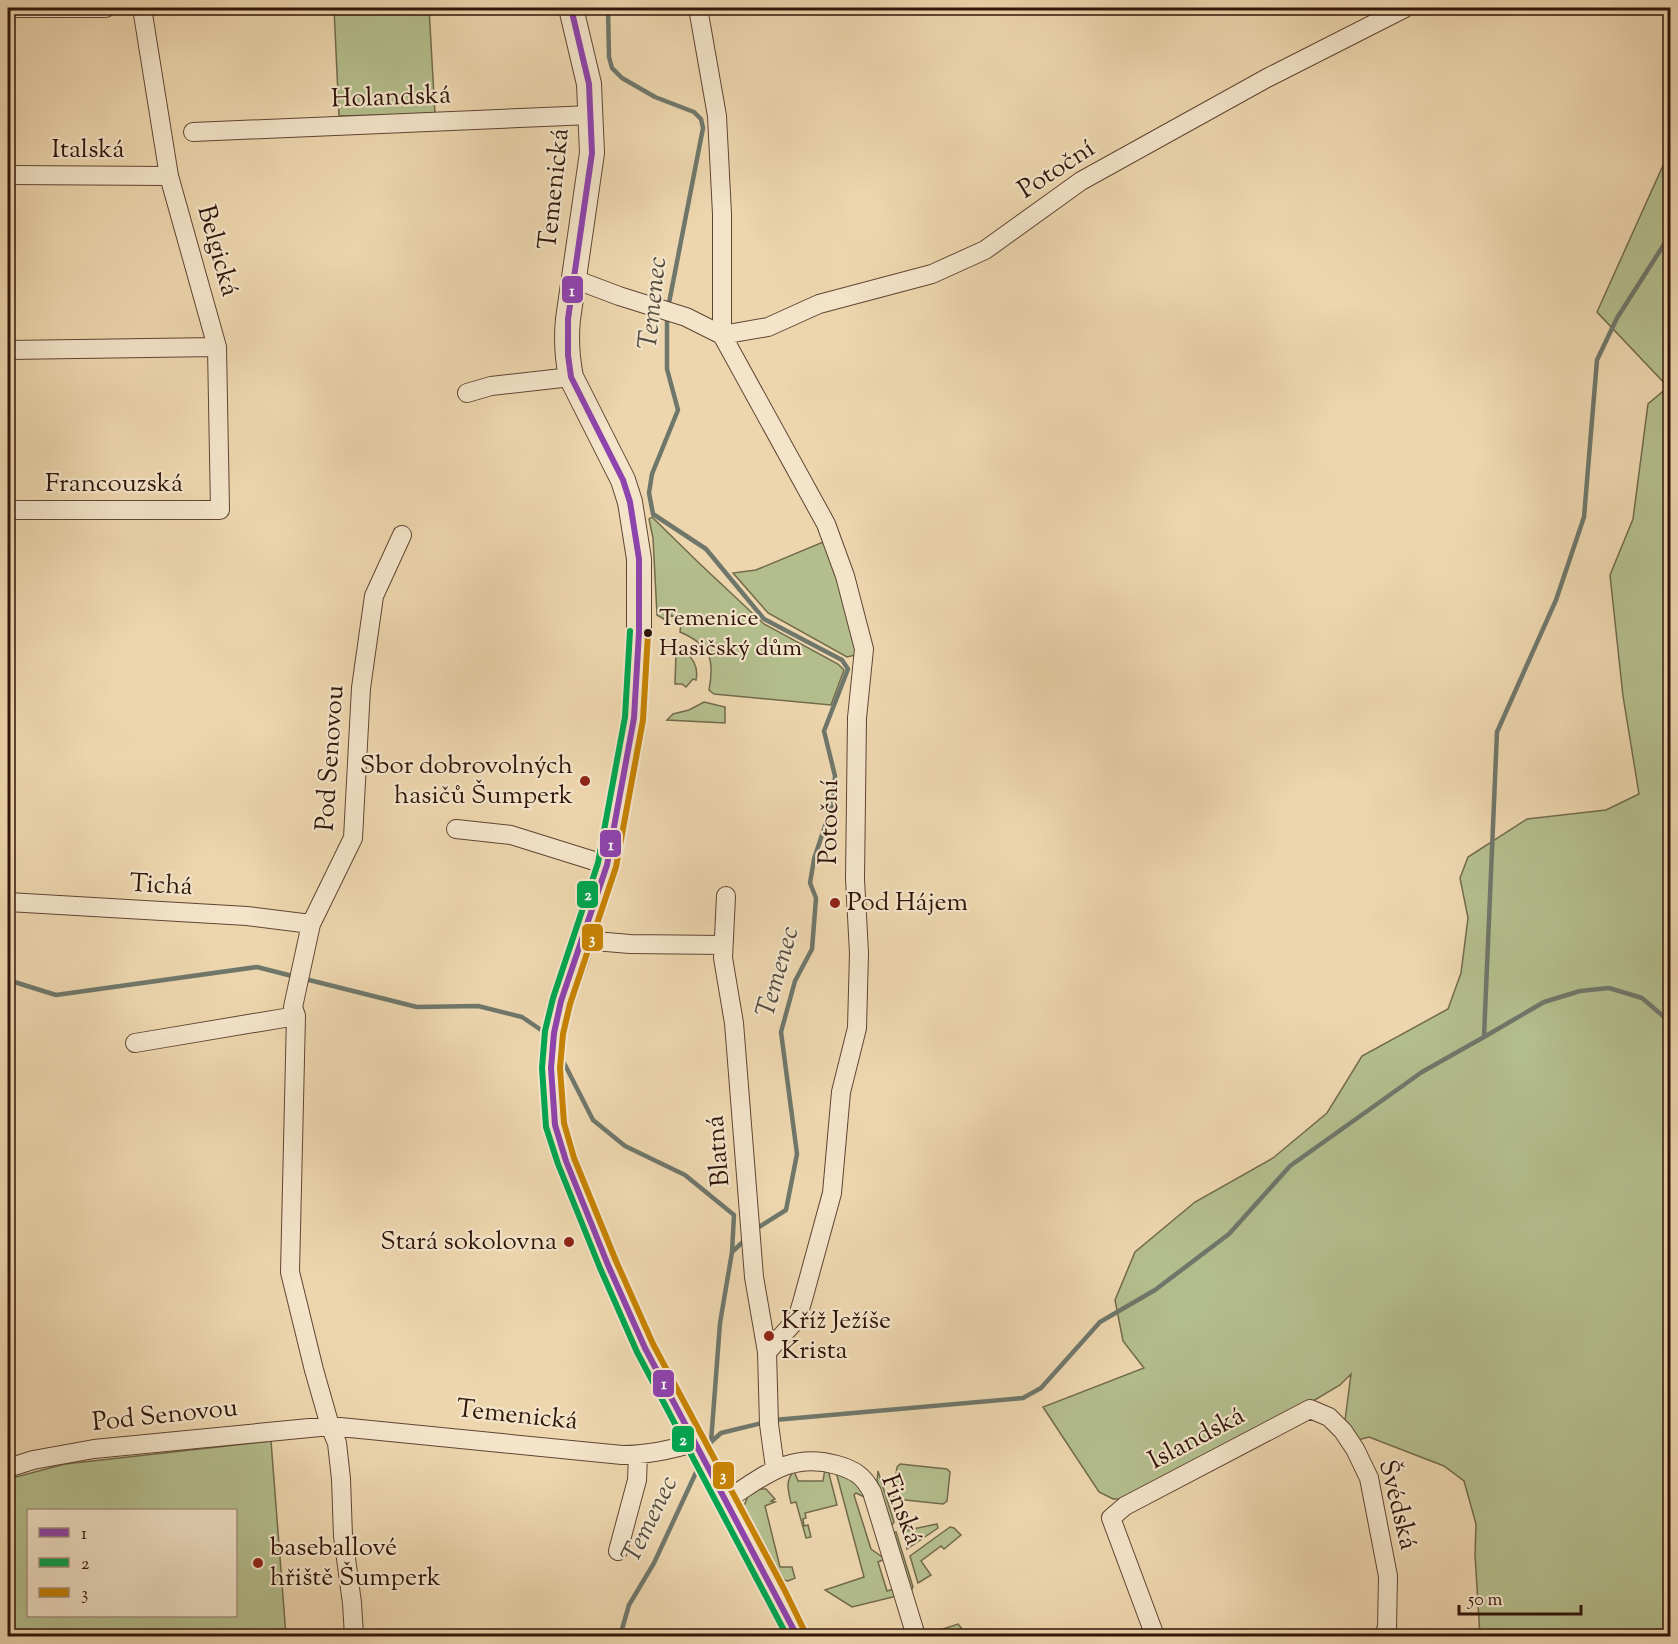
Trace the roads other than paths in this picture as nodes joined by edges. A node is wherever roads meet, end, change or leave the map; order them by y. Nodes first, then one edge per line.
1 (8, 8) edge
2 (106, 8) edge
3 (142, 8) edge
4 (571, 8) edge
5 (698, 8) edge
6 (1405, 8) edge
7 (591, 115) junction
8 (193, 132) dead end
9 (8, 175) edge
10 (169, 176) junction
11 (574, 279) junction
12 (722, 335) junction
13 (217, 347) junction
14 (8, 350) edge
15 (571, 377) junction
16 (466, 393) dead end
17 (8, 510) edge
18 (220, 510) joint
19 (402, 535) dead end
20 (456, 829) dead end
21 (607, 865) junction
22 (726, 896) dead end
23 (8, 902) edge
24 (311, 924) junction
25 (583, 940) junction
26 (723, 945) junction
27 (296, 1016) junction
28 (135, 1043) dead end
29 (767, 1352) junction
30 (1310, 1409) joint
31 (330, 1425) junction
32 (698, 1446) junction
33 (638, 1455) junction
34 (8, 1468) edge
35 (775, 1468) junction
36 (722, 1493) junction
37 (618, 1551) dead end
38 (354, 1636) edge
39 (797, 1636) edge
40 (916, 1636) edge
41 (1155, 1636) edge
42 (1383, 1636) edge

1 - 2 street
3 - 10 street, Belgická
4 - 7 street, Temenická
5 - 12 street, Potoční
6 - 12 street, Potoční
7 - 8 street, Holandská
7 - 11 street, Temenická
9 - 10 street, Italská
10 - 13 street, Belgická
11 - 12 street
11 - 15 street, Temenická
12 - 29 street, Potoční
13 - 14 street
13 - 18 street, Belgická
15 - 16 street
15 - 21 street, Temenická
17 - 18 street, Francouzská
19 - 24 street, Pod Senovou
20 - 21 street
21 - 25 street, Temenická
22 - 26 street, Blatná
23 - 24 street, Tichá
24 - 27 street, Pod Senovou
25 - 26 street
25 - 32 street, Temenická
26 - 29 street, Blatná
27 - 28 street
27 - 31 street, Pod Senovou
29 - 35 street
30 - 41 street, Islandská
30 - 42 street, Švédská
31 - 33 street, Temenická
31 - 34 street, Pod Senovou
31 - 38 street, Pod Senovou
32 - 33 street, Temenická
32 - 36 street, Temenická
33 - 37 street
35 - 36 street, Finská
35 - 40 street, Finská
36 - 39 street, Temenická

